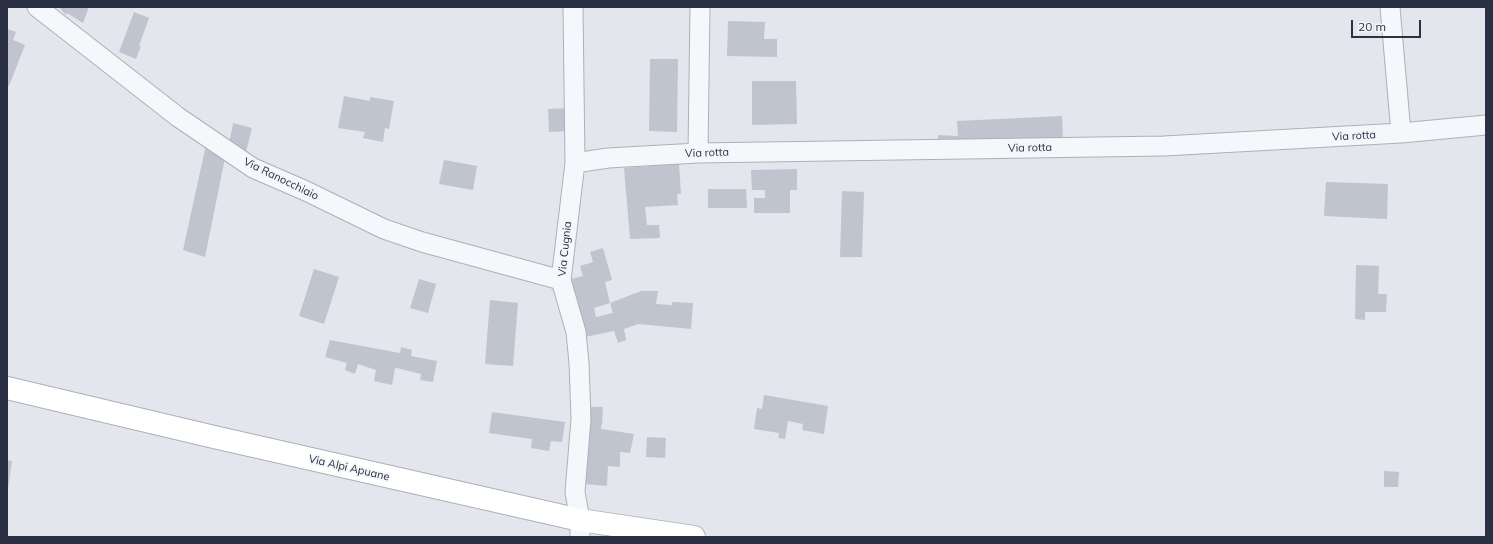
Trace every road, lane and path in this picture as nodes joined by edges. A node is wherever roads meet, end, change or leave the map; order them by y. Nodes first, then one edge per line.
1 (37, 7) edge
2 (573, 7) edge
3 (700, 7) edge
4 (1390, 7) edge
5 (1486, 125) edge
6 (1401, 133) junction
7 (698, 153) junction
8 (575, 163) junction
9 (561, 280) junction
10 (7, 388) edge
11 (580, 528) edge
12 (694, 537) edge

1 - 9 street, Via Ranocchiaio
2 - 8 street, Via Cugnia
3 - 7 street
4 - 6 street
5 - 6 street, Via rotta
6 - 7 street, Via rotta
7 - 8 street, Via rotta
8 - 9 street, Via Cugnia
9 - 11 street, Via Cugnia
10 - 11 main road, Via Alpi Apuane
11 - 12 main road, Via Alpi Apuane

